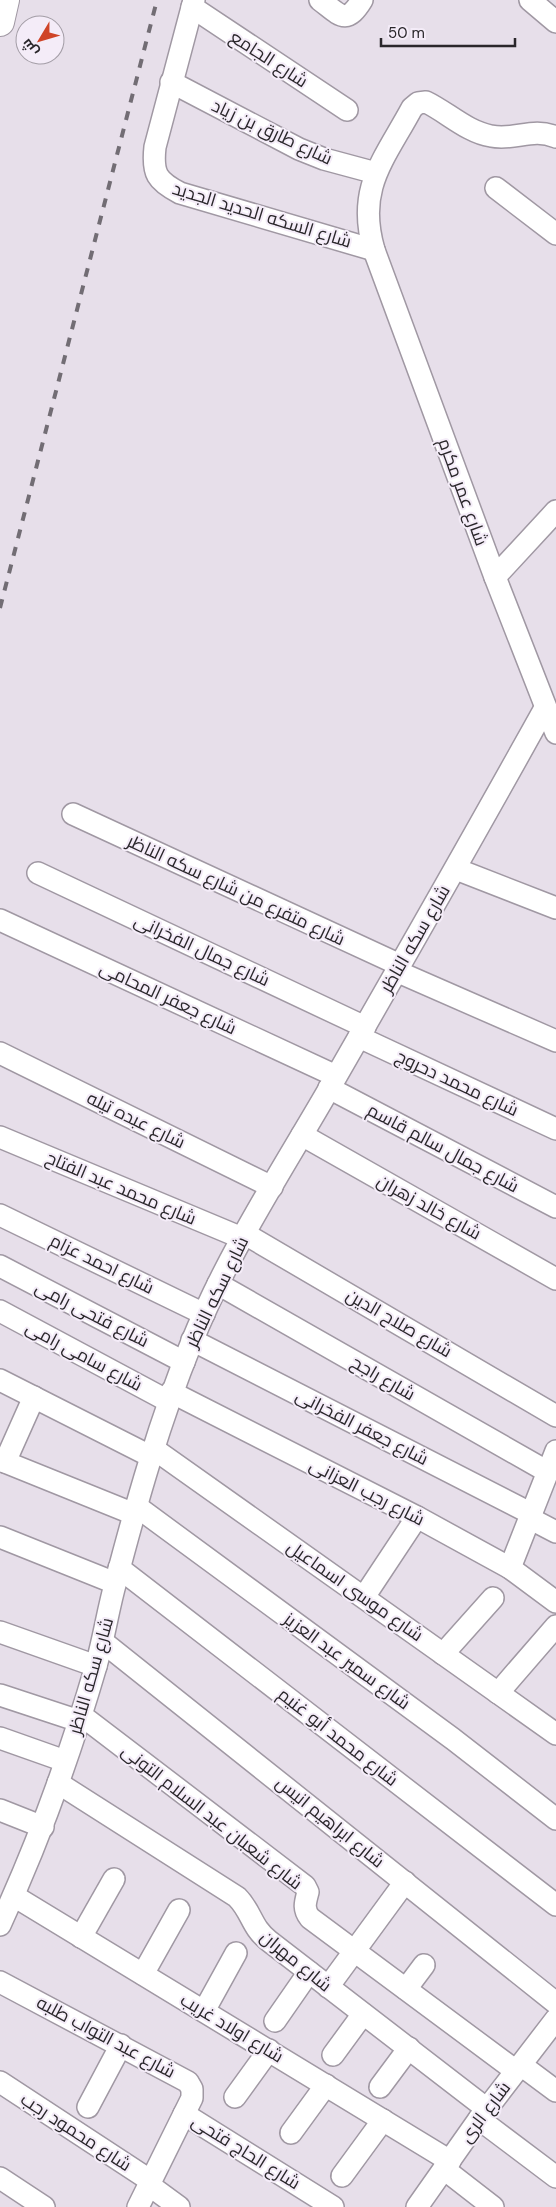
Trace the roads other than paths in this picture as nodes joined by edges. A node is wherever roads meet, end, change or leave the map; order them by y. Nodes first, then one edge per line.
1 (6, 0) edge
2 (320, 0) edge
3 (362, 0) edge
4 (530, 0) edge
5 (193, 4) edge
6 (0, 22) edge
7 (556, 22) edge
8 (171, 82) junction
9 (347, 110) dead end
10 (556, 137) edge
11 (376, 173) junction
12 (496, 188) dead end
13 (556, 234) edge
14 (374, 250) junction
15 (556, 511) edge
16 (495, 577) junction
17 (549, 708) edge
18 (556, 733) edge
19 (73, 814) dead end
20 (456, 870) junction
21 (38, 873) dead end
22 (556, 908) edge
23 (0, 920) edge
24 (398, 968) junction
25 (362, 1032) junction
26 (556, 1041) edge
27 (0, 1053) edge
28 (333, 1082) junction
29 (556, 1129) edge
30 (302, 1135) junction
31 (0, 1137) edge
32 (272, 1186) junction
33 (556, 1207) edge
34 (0, 1215) edge
35 (244, 1236) junction
36 (0, 1266) edge
37 (556, 1279) edge
38 (218, 1284) junction
39 (0, 1311) edge
40 (204, 1314) junction
41 (192, 1340) junction
42 (184, 1362) junction
43 (0, 1380) edge
44 (34, 1397) junction
45 (170, 1397) junction
46 (555, 1414) edge
47 (153, 1453) junction
48 (2, 1461) edge
49 (553, 1462) edge
50 (135, 1510) junction
51 (532, 1516) junction
52 (417, 1517) junction
53 (556, 1532) edge
54 (0, 1537) edge
55 (510, 1568) junction
56 (117, 1576) junction
57 (364, 1597) junction
58 (493, 1598) dead end
59 (556, 1602) edge
60 (556, 1626) edge
61 (0, 1632) edge
62 (103, 1642) junction
63 (443, 1654) junction
64 (96, 1666) junction
65 (498, 1693) junction
66 (0, 1695) edge
67 (80, 1718) junction
68 (556, 1734) edge
69 (0, 1738) edge
70 (65, 1761) junction
71 (58, 1783) junction
72 (0, 1810) edge
73 (556, 1819) edge
74 (43, 1827) junction
75 (114, 1879) dead end
76 (405, 1882) junction
77 (10, 1890) edge
78 (556, 1905) edge
79 (179, 1910) dead end
80 (0, 1925) edge
81 (81, 1937) junction
82 (355, 1951) junction
83 (236, 1952) dead end
84 (424, 1964) dead end
85 (308, 1972) junction
86 (143, 1974) junction
87 (0, 1982) edge
88 (328, 1987) junction
89 (406, 1989) junction
90 (556, 2003) edge
91 (204, 2011) junction
92 (363, 2014) junction
93 (556, 2019) edge
94 (275, 2021) dead end
95 (121, 2045) junction
96 (409, 2048) junction
97 (268, 2050) junction
98 (333, 2056) dead end
99 (519, 2068) junction
100 (0, 2082) edge
101 (326, 2085) junction
102 (380, 2087) dead end
103 (556, 2091) edge
104 (235, 2097) dead end
105 (88, 2106) dead end
106 (186, 2109) junction
107 (483, 2114) junction
108 (383, 2120) junction
109 (291, 2133) dead end
110 (447, 2165) junction
111 (342, 2176) dead end
112 (556, 2177) edge
113 (0, 2178) edge
114 (150, 2183) junction
115 (44, 2207) edge
116 (138, 2207) edge
117 (180, 2207) edge
118 (333, 2207) edge
119 (417, 2207) edge
120 (493, 2207) edge

1 - 6 highway
2 - 3 street
4 - 7 street
5 - 8 street, شارع السكه الحديد الجديد
5 - 9 street, شارع الجامع
8 - 11 street, شارع طارق بن زياد
8 - 14 street, شارع السكه الحديد الجديد
10 - 11 street, شارع عمر مكرم
11 - 14 street, شارع عمر مكرم
12 - 13 street
14 - 16 street, شارع عمر مكرم
15 - 16 street
16 - 17 street, شارع عمر مكرم
17 - 18 street, شارع عمر مكرم
17 - 20 street, شارع سكه الناظر
19 - 24 street, شارع متفرع من شارع سكه الناظر
20 - 22 street
20 - 24 street, شارع سكه الناظر
21 - 25 street, شارع جمال الفخرانى
23 - 28 street, شارع جعفر المحامى
24 - 25 street, شارع سكه الناظر
24 - 26 street, شارع متفرع من شارع سكه الناظر
25 - 28 street, شارع سكه الناظر
25 - 29 street, شارع محمد دحروج
27 - 32 street, شارع عبده تيله
28 - 30 street, شارع سكه الناظر
28 - 33 street, شارع جمال سالم قاسم
30 - 32 street, شارع سكه الناظر
30 - 37 street, شارع خالد زهران
31 - 35 street, شارع محمد عبد الفتاح
32 - 35 street, شارع سكه الناظر
34 - 40 street, شارع احمد عزام
35 - 38 street, شارع سكه الناظر
35 - 46 street, شارع صلاح الدين
36 - 42 street, شارع فتحى رامى
38 - 40 street, شارع سكه الناظر
38 - 49 street, شارع راجح
39 - 45 street, شارع سامى رامى
40 - 41 street, شارع سكه الناظر
41 - 42 street, شارع سكه الناظر
41 - 51 street, شارع جعفر الفخرانى
42 - 45 street, شارع سكه الناظر
43 - 44 street, شارع موسى اسماعيل
44 - 47 street, شارع موسى اسماعيل
44 - 48 street
45 - 47 street, شارع سكه الناظر
45 - 52 street, شارع رجب العزانى
47 - 50 street, شارع سكه الناظر
47 - 57 street, شارع موسى اسماعيل
48 - 50 street, شارع سمير عبد العزيز
49 - 51 street
50 - 56 street, شارع سكه الناظر
50 - 73 street, شارع سمير عبد العزيز
51 - 53 street, شارع جعفر الفخرانى
51 - 55 street
52 - 55 street, شارع رجب العزانى
52 - 57 street
54 - 56 street, شارع محمد أبو غنيم
55 - 59 street, شارع رجب العزانى
56 - 62 street, شارع سكه الناظر
56 - 78 street, شارع محمد أبو غنيم
57 - 63 street, شارع موسى اسماعيل
58 - 63 street
60 - 65 street
61 - 64 street
62 - 64 street, شارع سكه الناظر
62 - 76 street, شارع ابراهيم انيس
63 - 65 street, شارع موسى اسماعيل
64 - 67 street, شارع سكه الناظر
65 - 68 street, شارع موسى اسماعيل
66 - 67 street
67 - 70 street, شارع سكه الناظر
67 - 82 street, شارع شعبان عبد السلام التونى
69 - 70 street
70 - 71 street, شارع سكه الناظر
71 - 74 street, شارع سكه الناظر
71 - 85 street, شارع مهران
72 - 74 street
74 - 77 street, شارع سكه الناظر
75 - 81 street
76 - 82 street
76 - 90 street, شارع ابراهيم انيس
77 - 80 street, شارع سكه الناظر
77 - 81 street, شارع اولاد غريب
79 - 86 street
81 - 86 street, شارع اولاد غريب
82 - 88 street
82 - 89 street, شارع شعبان عبد السلام التونى
83 - 91 street
84 - 89 street
85 - 88 street, شارع مهران
85 - 94 street
86 - 91 street, شارع اولاد غريب
87 - 95 street, شارع عبد التواب طلبه
88 - 92 street, شارع مهران
89 - 99 street, شارع شعبان عبد السلام التونى
91 - 97 street, شارع اولاد غريب
92 - 96 street, شارع مهران
92 - 98 street
93 - 99 street, شارع الرى
95 - 105 street
95 - 106 street, شارع عبد التواب طلبه
96 - 102 street
96 - 107 street, شارع مهران
97 - 101 street, شارع اولاد غريب
97 - 104 street
99 - 103 street, شارع شعبان عبد السلام التونى
99 - 107 street, شارع الرى
100 - 114 street, شارع محمود رجب
101 - 108 street, شارع اولاد غريب
101 - 109 street
106 - 114 street
106 - 118 street, شارع الحاج فتحى
107 - 110 street, شارع الرى
107 - 112 street, شارع مهران
108 - 110 street, شارع اولاد غريب
108 - 111 street
110 - 119 street, شارع الرى
110 - 120 street, شارع اولاد غريب
113 - 115 street
114 - 116 street
114 - 117 street, شارع محمود رجب

